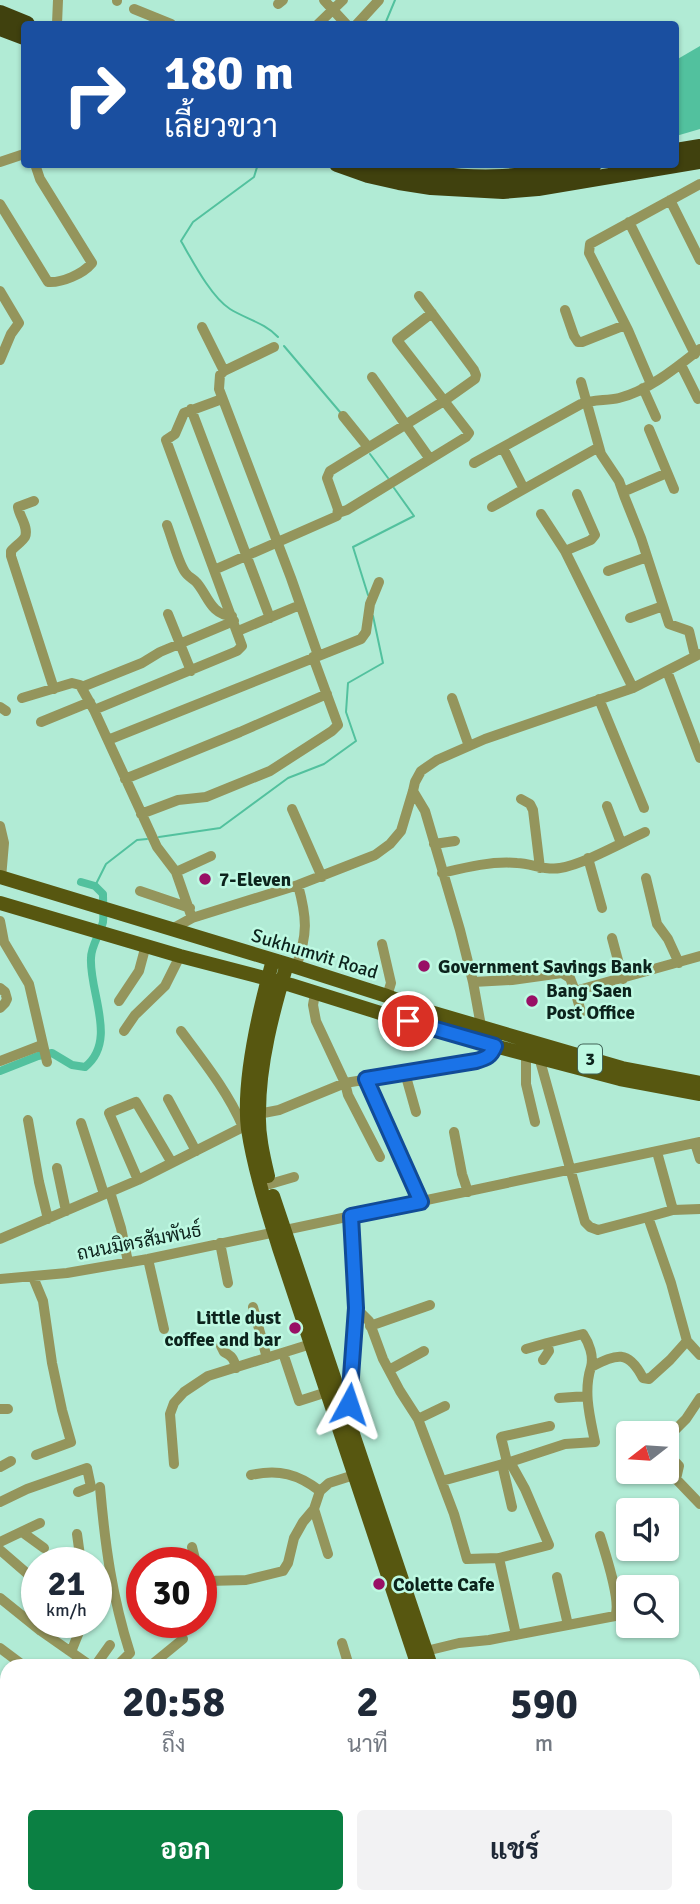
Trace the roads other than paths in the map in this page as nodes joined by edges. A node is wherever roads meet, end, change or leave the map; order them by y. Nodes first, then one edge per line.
1 (58, 0) edge
2 (324, 0) edge
3 (343, 0) edge
4 (379, 0) edge
5 (134, 9) dead end
6 (333, 10) junction
7 (0, 13) edge
8 (57, 21) edge
9 (164, 21) edge
10 (321, 21) edge
11 (343, 21) edge
12 (360, 21) edge
13 (21, 22) edge
14 (0, 27) edge
15 (21, 36) edge
16 (700, 147) edge
17 (679, 150) edge
18 (21, 155) edge
19 (700, 161) edge
20 (0, 162) edge
21 (679, 164) edge
22 (36, 168) edge
23 (348, 168) edge
24 (404, 168) edge
25 (572, 168) edge
26 (658, 168) edge
27 (700, 184) edge
28 (670, 200) junction
29 (0, 204) edge
30 (629, 222) junction
31 (700, 260) edge
32 (0, 292) edge
33 (419, 296) dead end
34 (565, 310) dead end
35 (432, 313) junction
36 (625, 324) junction
37 (202, 327) dead end
38 (274, 347) dead end
39 (697, 351) edge
40 (0, 359) edge
41 (681, 365) junction
42 (224, 371) junction
43 (372, 377) dead end
44 (582, 382) dead end
45 (647, 386) junction
46 (222, 399) junction
47 (698, 399) dead end
48 (444, 401) junction
49 (587, 402) junction
50 (191, 409) junction
51 (343, 416) dead end
52 (656, 417) dead end
53 (406, 425) junction
54 (649, 429) dead end
55 (369, 447) junction
56 (503, 447) junction
57 (599, 447) junction
58 (430, 459) junction
59 (474, 463) dead end
60 (667, 473) junction
61 (524, 489) junction
62 (674, 489) dead end
63 (623, 492) junction
64 (577, 494) dead end
65 (34, 501) dead end
66 (492, 507) dead end
67 (338, 513) junction
68 (541, 513) dead end
69 (167, 525) dead end
70 (277, 543) junction
71 (565, 551) junction
72 (248, 556) junction
73 (647, 557) junction
74 (214, 570) junction
75 (608, 571) dead end
76 (379, 582) dead end
77 (300, 605) junction
78 (663, 606) junction
79 (168, 614) dead end
80 (270, 618) junction
81 (630, 618) dead end
82 (234, 623) junction
83 (180, 643) junction
84 (697, 655) edge
85 (315, 656) junction
86 (191, 671) junction
87 (667, 671) junction
88 (82, 687) junction
89 (633, 688) junction
90 (54, 689) junction
91 (327, 694) junction
92 (22, 698) dead end
93 (452, 698) dead end
94 (599, 699) junction
95 (92, 706) junction
96 (41, 722) dead end
97 (108, 740) junction
98 (469, 746) junction
99 (700, 758) edge
100 (125, 779) junction
101 (414, 791) junction
102 (521, 799) dead end
103 (607, 806) dead end
104 (644, 808) dead end
105 (292, 809) dead end
106 (141, 814) junction
107 (0, 826) edge
108 (645, 832) dead end
109 (455, 841) dead end
110 (621, 843) junction
111 (434, 844) junction
112 (211, 856) dead end
113 (588, 858) junction
114 (540, 868) junction
115 (176, 872) junction
116 (442, 873) junction
117 (322, 877) junction
118 (1, 878) edge
119 (646, 878) dead end
120 (298, 885) junction
121 (140, 891) dead end
122 (0, 903) edge
123 (602, 908) dead end
124 (191, 913) junction
125 (0, 915) edge
126 (0, 921) edge
127 (172, 929) junction
128 (612, 938) dead end
129 (382, 944) dead end
130 (146, 945) junction
131 (180, 956) junction
132 (700, 956) edge
133 (273, 960) junction
134 (679, 963) junction
135 (292, 966) junction
136 (246, 973) junction
137 (623, 979) junction
138 (275, 981) junction
139 (473, 982) junction
140 (0, 988) edge
141 (575, 991) junction
142 (311, 992) junction
143 (387, 996) junction
144 (119, 1001) dead end
145 (0, 1008) edge
146 (268, 1011) junction
147 (581, 1012) dead end
148 (481, 1027) junction
149 (124, 1031) dead end
150 (181, 1031) dead end
151 (495, 1046) junction
152 (532, 1056) junction
153 (0, 1061) edge
154 (405, 1073) junction
155 (366, 1079) junction
156 (345, 1083) junction
157 (700, 1083) edge
158 (700, 1094) edge
159 (168, 1099) dead end
160 (416, 1112) dead end
161 (258, 1114) junction
162 (28, 1120) dead end
163 (535, 1122) dead end
164 (81, 1123) dead end
165 (245, 1127) junction
166 (454, 1132) dead end
167 (697, 1143) edge
168 (196, 1151) junction
169 (657, 1152) junction
170 (380, 1157) dead end
171 (700, 1159) edge
172 (172, 1163) junction
173 (57, 1168) dead end
174 (570, 1170) junction
175 (294, 1177) dead end
176 (138, 1180) junction
177 (270, 1184) junction
178 (468, 1192) junction
179 (107, 1193) junction
180 (421, 1202) junction
181 (700, 1209) edge
182 (673, 1210) junction
183 (66, 1211) junction
184 (351, 1216) junction
185 (648, 1217) junction
186 (48, 1219) junction
187 (279, 1231) junction
188 (0, 1239) edge
189 (220, 1243) junction
190 (148, 1259) junction
191 (128, 1262) junction
192 (33, 1277) junction
193 (0, 1279) edge
194 (228, 1283) dead end
195 (430, 1305) dead end
196 (253, 1307) dead end
197 (356, 1308) junction
198 (370, 1326) junction
199 (164, 1329) dead end
200 (687, 1341) junction
201 (547, 1343) junction
202 (311, 1344) junction
203 (222, 1346) dead end
204 (526, 1349) dead end
205 (424, 1351) dead end
206 (283, 1353) junction
207 (700, 1355) edge
208 (267, 1358) junction
209 (543, 1360) dead end
210 (591, 1367) junction
211 (236, 1368) junction
212 (389, 1370) junction
213 (327, 1392) junction
214 (587, 1396) junction
215 (559, 1398) dead end
216 (700, 1398) edge
217 (445, 1406) dead end
218 (347, 1418) junction
219 (418, 1419) junction
220 (550, 1426) dead end
221 (679, 1426) edge
222 (36, 1455) dead end
223 (11, 1461) dead end
224 (506, 1463) junction
225 (174, 1464) dead end
226 (0, 1467) edge
227 (251, 1475) dead end
228 (354, 1475) junction
229 (442, 1480) junction
230 (679, 1482) edge
231 (100, 1488) dead end
232 (320, 1491) junction
233 (78, 1492) dead end
234 (0, 1502) edge
235 (700, 1504) edge
236 (512, 1507) dead end
237 (314, 1509) junction
238 (40, 1523) dead end
239 (22, 1532) junction
240 (77, 1534) dead end
241 (600, 1536) dead end
242 (0, 1542) edge
243 (43, 1547) edge
244 (79, 1547) edge
245 (0, 1550) edge
246 (327, 1554) dead end
247 (499, 1558) junction
248 (21, 1568) edge
249 (557, 1577) dead end
250 (217, 1581) edge
251 (0, 1598) edge
252 (568, 1625) junction
253 (516, 1635) junction
254 (77, 1638) edge
255 (183, 1639) dead end
256 (342, 1643) dead end
257 (110, 1645) dead end
258 (0, 1648) edge
259 (426, 1651) junction
260 (71, 1652) junction
261 (15, 1659) edge
262 (82, 1659) edge
263 (99, 1659) edge
264 (124, 1659) edge
265 (159, 1659) edge
266 (347, 1659) edge
267 (416, 1659) edge
268 (429, 1659) edge

1 - 8 street
2 - 6 street
3 - 6 street
4 - 12 street
5 - 9 street
6 - 10 street
6 - 11 street
7 - 13 highway
14 - 15 highway
16 - 17 highway
18 - 20 street
19 - 21 highway
22 - 29 street
23 - 26 highway
24 - 25 highway
27 - 28 street
28 - 30 street
28 - 31 street
30 - 36 street
30 - 39 street
32 - 40 street
33 - 35 street
34 - 36 street
35 - 48 street
35 - 48 street
36 - 45 street
37 - 42 street
38 - 42 street
39 - 41 street
41 - 45 street
41 - 47 street
42 - 46 street
43 - 53 street
44 - 49 street
45 - 49 street
45 - 52 street
46 - 50 street
46 - 70 street
48 - 53 street
48 - 58 street
49 - 56 street
49 - 57 street
50 - 72 street
50 - 74 street
51 - 55 street
53 - 55 street
53 - 58 street
54 - 60 street
55 - 67 street
56 - 59 street
56 - 61 street
57 - 61 street
57 - 63 street
58 - 67 street
60 - 62 street
60 - 63 street
61 - 66 street
63 - 73 street
64 - 71 street
65 - 90 street
67 - 70 street
68 - 71 street
69 - 82 street
70 - 72 street
70 - 77 street
71 - 89 street
72 - 74 street
72 - 80 street
73 - 75 street
73 - 78 street
74 - 82 street
76 - 85 street
77 - 80 street
77 - 85 street
78 - 81 street
78 - 84 street
79 - 83 street
80 - 82 street
82 - 83 street
82 - 86 street
83 - 86 street
83 - 88 street
84 - 87 street
85 - 91 street
85 - 97 street
86 - 95 street
87 - 89 street
87 - 99 street
88 - 90 street
88 - 95 street
89 - 94 street
90 - 92 street
91 - 100 street
91 - 106 street
93 - 98 street
94 - 98 street
94 - 104 street
95 - 96 street
95 - 97 street
97 - 100 street
98 - 101 street
100 - 106 street
101 - 111 street
101 - 117 street
102 - 114 street
103 - 110 street
105 - 117 street
106 - 115 street
107 - 118 street
108 - 110 street
109 - 111 street
110 - 113 street
111 - 116 street
112 - 115 street
113 - 114 street
113 - 123 street
114 - 116 street
115 - 124 street
116 - 139 street
117 - 120 street
118 - 127 main road, Sukhumvit Road / 3
119 - 134 street
120 - 124 street
120 - 135 street
121 - 124 street
122 - 125 street
122 - 130 main road, Sukhumvit Road / 3
124 - 127 street
126 - 153 street
127 - 133 main road, Sukhumvit Road / 3
128 - 137 street
129 - 143 street
130 - 131 main road, Sukhumvit Road / 3
130 - 144 street
131 - 136 main road, Sukhumvit Road / 3
131 - 149 street
132 - 134 street
133 - 135 main road, Sukhumvit Road / 3
133 - 138 main road
134 - 137 street
135 - 138 main road
135 - 143 main road, Sukhumvit Road / 3
136 - 138 main road, Sukhumvit Road / 3
136 - 146 main road
137 - 141 street
138 - 142 main road, Sukhumvit Road / 3
138 - 146 main road
139 - 141 street
139 - 148 street
140 - 145 street
141 - 147 street
142 - 146 main road
142 - 151 main road, Sukhumvit Road / 3
142 - 156 street
143 - 148 main road, Sukhumvit Road / 3
146 - 161 main road
146 - 165 main road
148 - 157 main road, Sukhumvit Road / 3
150 - 165 street
151 - 152 main road, Sukhumvit Road / 3
151 - 154 street
152 - 158 main road, Sukhumvit Road / 3
152 - 163 street
152 - 174 street
154 - 155 street
154 - 160 street
155 - 156 street
155 - 180 street
156 - 161 street
156 - 170 street
159 - 168 street
161 - 177 main road
162 - 186 street
164 - 179 street
165 - 168 street
165 - 187 main road
166 - 178 street
167 - 169 street, ถนนมิตรสัมพันธ์
167 - 171 street
168 - 172 street
169 - 174 street, ถนนมิตรสัมพันธ์
169 - 182 street
172 - 176 street
172 - 176 street
173 - 183 street
174 - 178 street, ถนนมิตรสัมพันธ์
174 - 185 street
175 - 177 street
176 - 179 street
177 - 187 main road
178 - 180 street, ถนนมิตรสัมพันธ์
179 - 183 street
179 - 191 street
180 - 184 street, ถนนมิตรสัมพันธ์
181 - 182 street
182 - 185 street
183 - 186 street
184 - 187 street, ถนนมิตรสัมพันธ์
184 - 197 street
185 - 200 street
186 - 188 street
187 - 189 street, ถนนมิตรสัมพันธ์
187 - 202 main road
187 - 218 main road
189 - 190 street, ถนนมิตรสัมพันธ์
189 - 194 street
190 - 191 street, ถนนมิตรสัมพันธ์
190 - 199 street
191 - 192 street, ถนนมิตรสัมพันธ์
192 - 193 street, ถนนมิตรสัมพันธ์
192 - 222 street
195 - 198 street
196 - 208 street
197 - 198 street
197 - 218 street
198 - 212 street
200 - 207 street
200 - 210 street
201 - 204 street
201 - 209 street
201 - 210 street
202 - 206 street
202 - 213 main road
203 - 211 street
205 - 212 street
206 - 208 street
206 - 213 street
208 - 211 street
210 - 214 street
211 - 225 street
212 - 219 street
213 - 228 main road
214 - 215 street
214 - 224 street
216 - 221 street
217 - 219 street
218 - 259 main road
219 - 229 street
220 - 224 street
223 - 226 street
224 - 229 street
224 - 236 street
224 - 247 street
227 - 232 street
228 - 232 street
228 - 267 main road
229 - 247 street
230 - 235 street
231 - 264 street
232 - 237 street
233 - 234 street
237 - 246 street
237 - 250 street
238 - 239 street
239 - 242 street
239 - 243 street
240 - 244 street
241 - 252 street
245 - 248 street
247 - 253 street
249 - 252 street
251 - 260 street
252 - 253 street
253 - 259 street
254 - 260 street
255 - 265 street
256 - 266 street
257 - 263 street
258 - 261 street
259 - 268 main road
260 - 262 street

